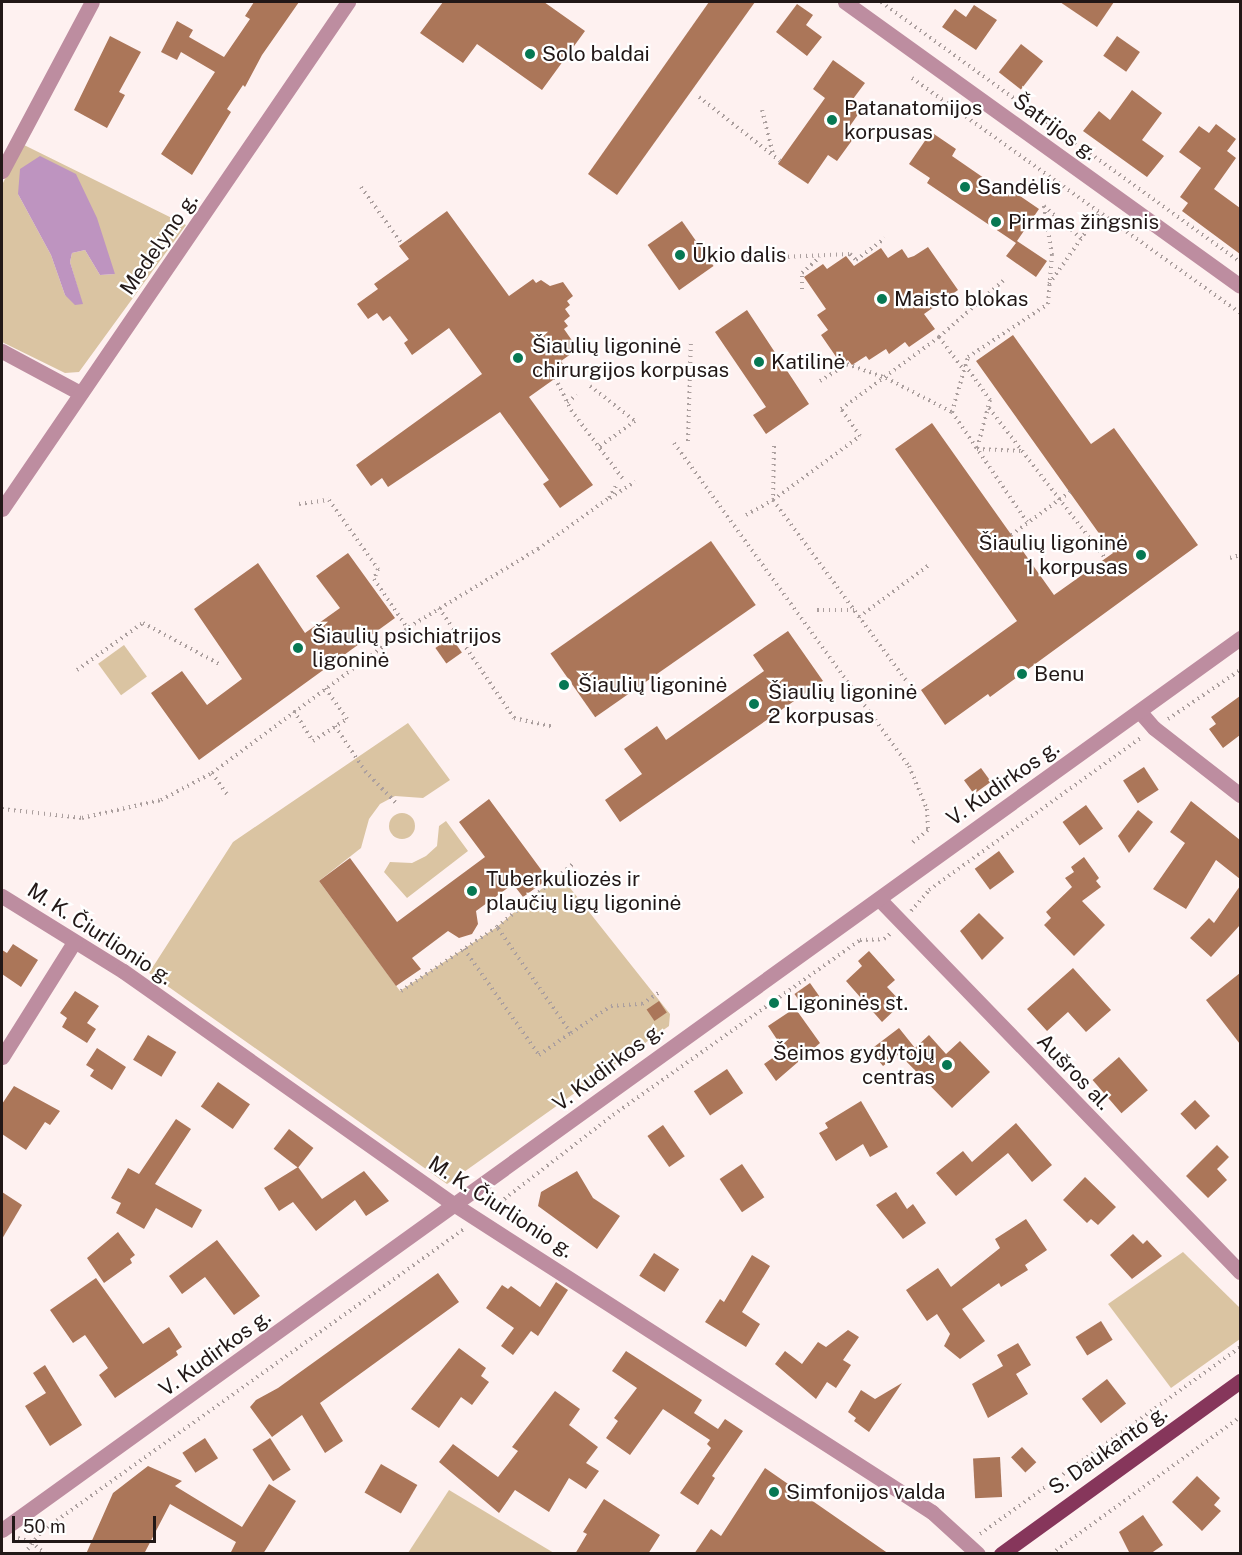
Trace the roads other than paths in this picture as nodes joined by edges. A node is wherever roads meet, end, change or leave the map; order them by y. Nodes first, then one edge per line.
1 (92, 2) edge
2 (348, 2) edge
3 (845, 2) edge
4 (2, 171) edge
5 (1240, 286) edge
6 (2, 351) edge
7 (80, 393) junction
8 (2, 509) edge
9 (1240, 638) edge
10 (1140, 712) junction
11 (1240, 795) edge
12 (2, 896) edge
13 (879, 899) junction
14 (74, 942) junction
15 (2, 1057) edge
16 (455, 1205) junction
17 (1240, 1272) edge
18 (1240, 1381) edge
19 (6, 1533) edge
20 (973, 1549) edge
21 (1001, 1554) edge

1 - 4 street
2 - 7 street, Medelyno g.
3 - 5 street, Šatrijos g.
6 - 7 street
7 - 8 street, Medelyno g.
9 - 10 street, V. Kudirkos g.
10 - 11 street
10 - 13 street, V. Kudirkos g.
12 - 14 street, M. K. Čiurlionio g.
13 - 16 street, V. Kudirkos g.
13 - 17 street, Aušros al.
14 - 15 street
14 - 16 street, M. K. Čiurlionio g.
16 - 19 street, V. Kudirkos g.
16 - 20 street, M. K. Čiurlionio g.
18 - 21 main road, S. Daukanto g.

